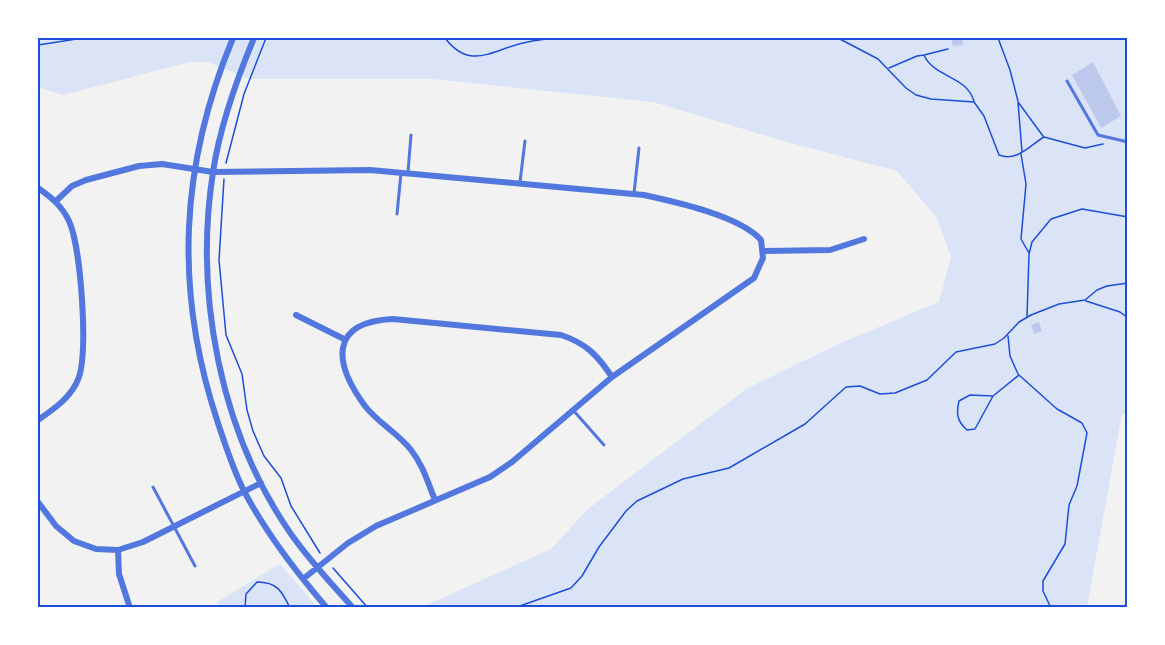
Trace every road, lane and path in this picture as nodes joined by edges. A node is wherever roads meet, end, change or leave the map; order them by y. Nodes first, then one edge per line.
1 (83, 38) edge
2 (233, 38) edge
3 (254, 38) edge
4 (266, 38) edge
5 (445, 38) edge
6 (566, 38) edge
7 (593, 38) edge
8 (615, 38) edge
9 (838, 38) edge
10 (998, 38) edge
11 (38, 45) edge
12 (948, 49) dead end
13 (923, 55) junction
14 (889, 68) junction
15 (1067, 81) dead end
16 (974, 102) junction
17 (1018, 102) junction
18 (411, 135) dead end
19 (1044, 137) junction
20 (1113, 140) junction
21 (525, 141) dead end
22 (1128, 142) edge
23 (639, 148) dead end
24 (1021, 153) junction
25 (227, 157) dead end
26 (194, 169) junction
27 (213, 172) junction
28 (405, 173) junction
29 (223, 182) dead end
30 (520, 184) junction
31 (38, 188) edge
32 (634, 194) junction
33 (56, 201) junction
34 (397, 214) dead end
35 (1128, 217) edge
36 (864, 239) dead end
37 (764, 251) junction
38 (1029, 253) junction
39 (1128, 283) edge
40 (1085, 300) junction
41 (296, 315) dead end
42 (1027, 317) junction
43 (1128, 318) edge
44 (1008, 334) junction
45 (344, 339) junction
46 (1019, 375) junction
47 (612, 378) junction
48 (993, 396) junction
49 (573, 410) junction
50 (38, 420) edge
51 (604, 445) dead end
52 (268, 462) junction
53 (264, 465) dead end
54 (261, 483) junction
55 (153, 486) dead end
56 (244, 492) junction
57 (435, 500) junction
58 (38, 502) edge
59 (173, 527) junction
60 (118, 550) junction
61 (320, 552) dead end
62 (195, 566) dead end
63 (318, 568) junction
64 (335, 572) dead end
65 (303, 579) junction
66 (130, 608) edge
67 (245, 608) edge
68 (290, 608) edge
69 (327, 608) edge
70 (353, 608) edge
71 (368, 608) edge
72 (514, 608) edge
73 (1051, 608) edge

1 - 11 path
2 - 26 street
3 - 27 street
4 - 25 path
5 - 6 path
7 - 8 path
9 - 14 path
10 - 17 path
12 - 13 path
13 - 14 path
13 - 16 path
14 - 16 path
15 - 20 lane
16 - 24 path
17 - 19 path
17 - 24 path
18 - 28 lane
19 - 20 path
19 - 24 path
20 - 22 lane
21 - 30 lane
23 - 32 lane
24 - 38 path
26 - 27 street
26 - 33 street
26 - 56 street
27 - 28 street
27 - 54 street
28 - 30 street
28 - 34 lane
29 - 52 path
30 - 32 street
31 - 33 street
32 - 37 street
33 - 50 street
35 - 38 path
36 - 37 street
37 - 47 street
38 - 42 path
39 - 40 path
40 - 42 path
40 - 43 path
41 - 45 street
42 - 44 path
44 - 46 path
44 - 72 path
45 - 47 street
45 - 57 street
46 - 48 path
46 - 73 path
47 - 49 street
48 - 48 path
49 - 51 lane
49 - 57 street
52 - 53 path
52 - 61 path
54 - 56 street
54 - 63 street
55 - 59 lane
56 - 59 street
56 - 65 street
57 - 63 street
58 - 60 street
59 - 60 street
59 - 62 lane
60 - 66 street
63 - 65 street
63 - 70 street
64 - 71 path
65 - 69 street
67 - 68 path

